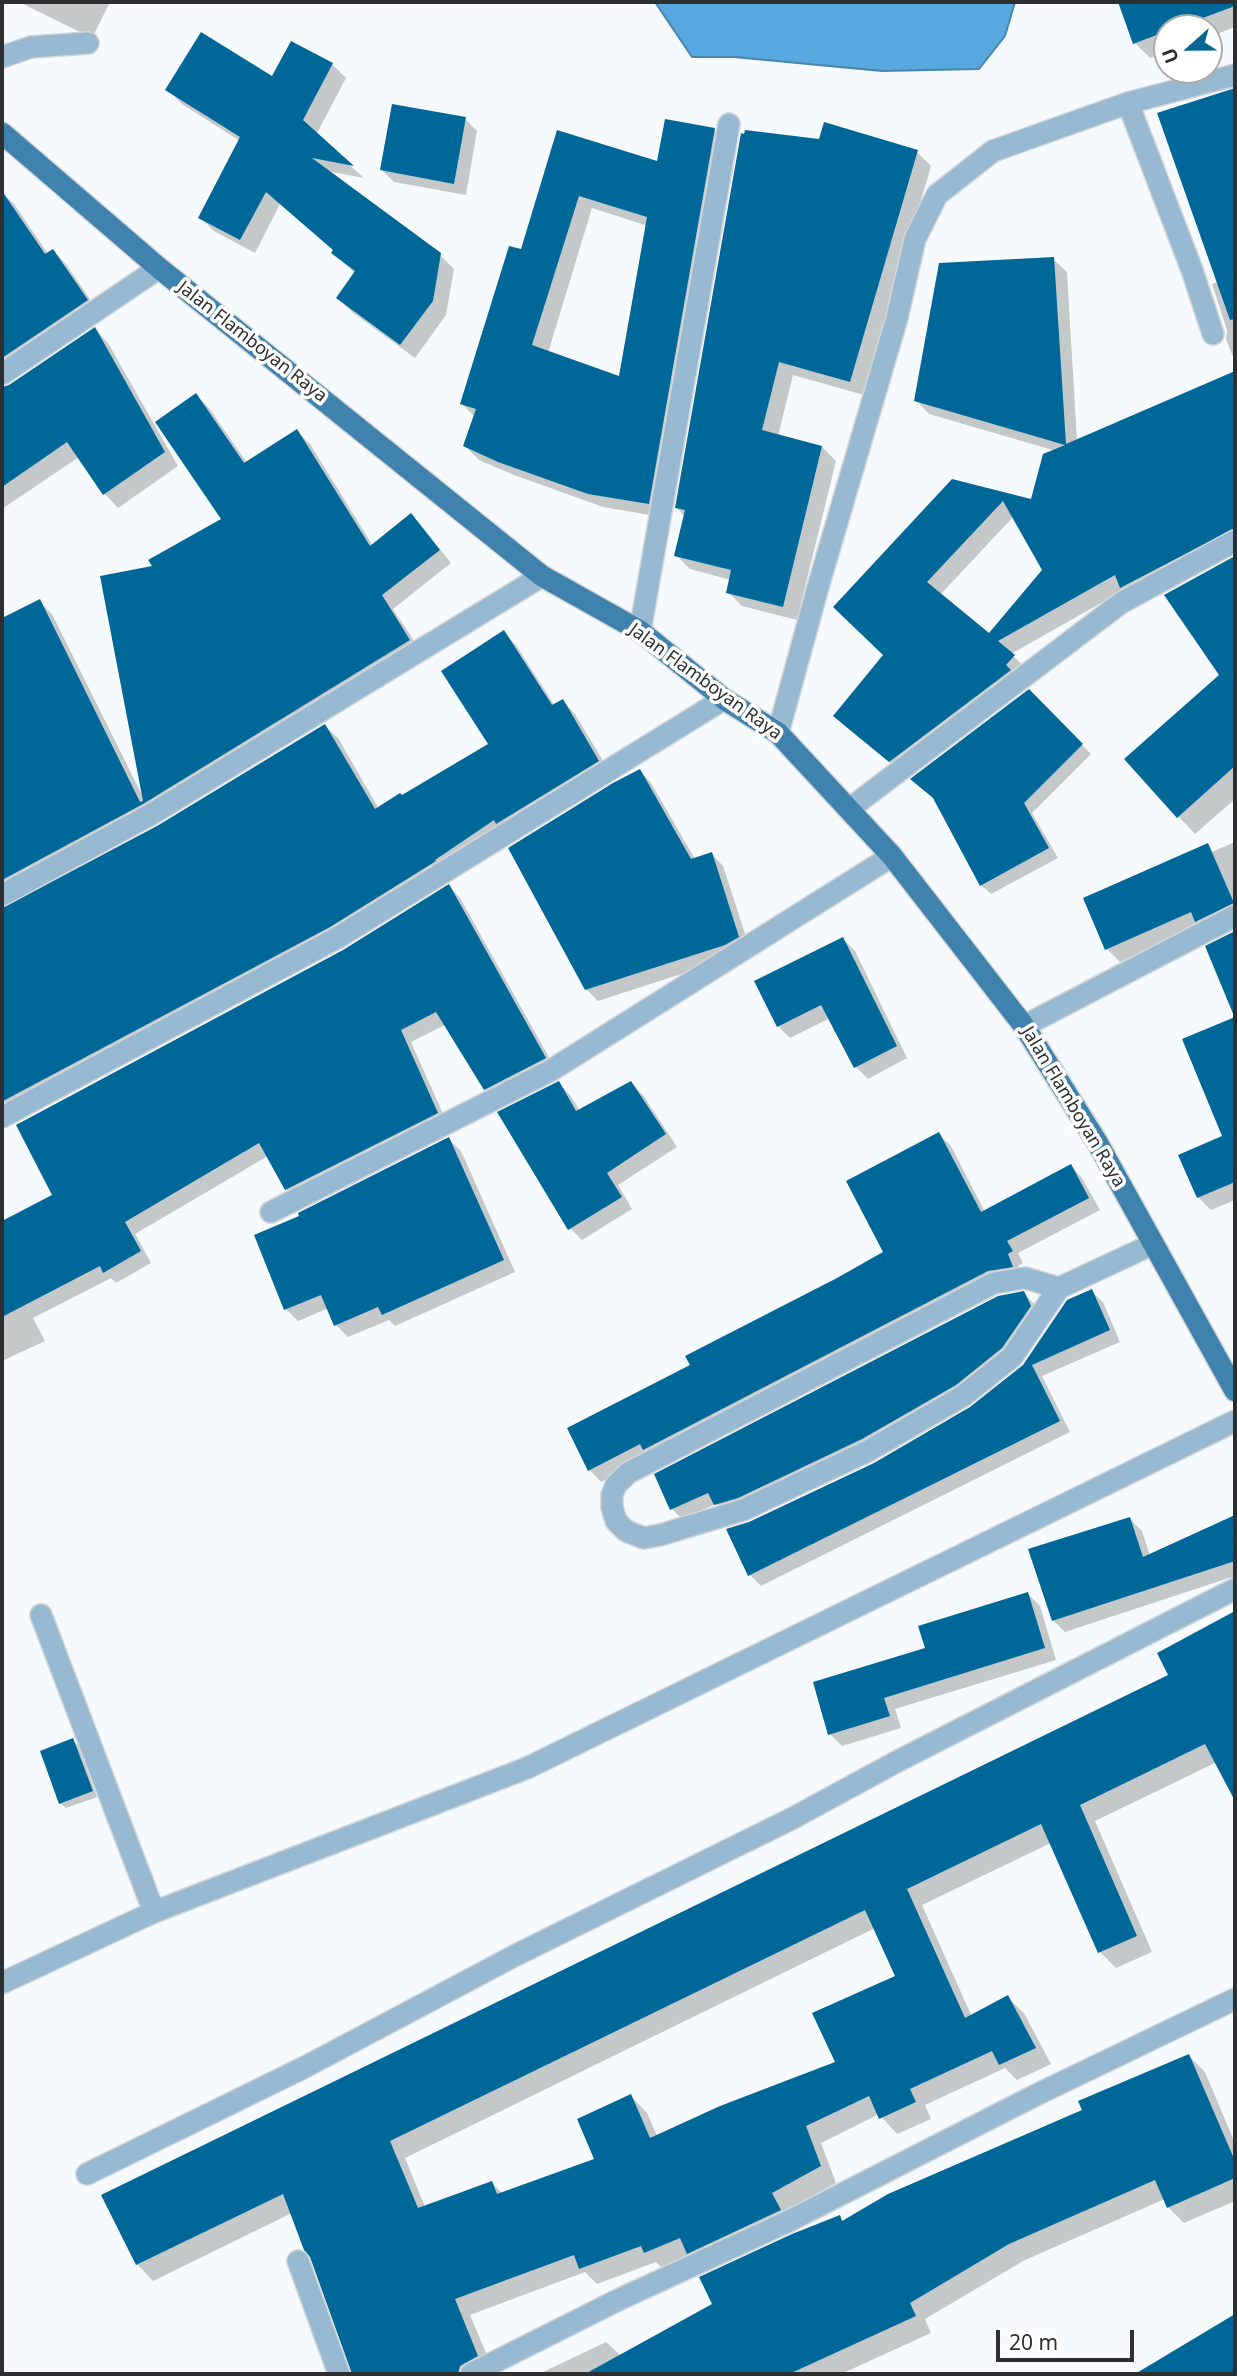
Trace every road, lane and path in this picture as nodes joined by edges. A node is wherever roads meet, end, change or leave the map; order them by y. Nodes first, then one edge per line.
1 (89, 43) dead end
2 (2, 57) edge
3 (1235, 75) edge
4 (1128, 103) junction
5 (729, 124) dead end
6 (2, 133) edge
7 (159, 268) junction
8 (1213, 334) dead end
9 (2, 374) edge
10 (1235, 541) edge
11 (542, 576) junction
12 (640, 631) junction
13 (724, 699) junction
14 (778, 733) junction
15 (849, 809) junction
16 (892, 856) junction
17 (2, 895) edge
18 (1235, 916) edge
19 (1024, 1026) junction
20 (2, 1117) edge
21 (271, 1212) dead end
22 (1153, 1244) junction
23 (1059, 1288) junction
24 (1235, 1391) edge
25 (1235, 1421) edge
26 (1235, 1588) edge
27 (41, 1615) dead end
28 (154, 1912) junction
29 (2, 1983) edge
30 (1235, 1999) edge
31 (87, 2174) dead end
32 (298, 2261) dead end
33 (339, 2374) edge
34 (471, 2374) edge

1 - 2 street
3 - 4 street
4 - 8 street
4 - 14 street
5 - 12 street
6 - 7 main road, Jalan Flamboyan Raya
7 - 9 street
7 - 11 main road, Jalan Flamboyan Raya
10 - 15 street
11 - 12 main road, Jalan Flamboyan Raya
11 - 17 street
12 - 13 main road, Jalan Flamboyan Raya
13 - 14 main road, Jalan Flamboyan Raya
13 - 20 street
14 - 15 main road, Jalan Flamboyan Raya
15 - 16 main road, Jalan Flamboyan Raya
16 - 19 main road, Jalan Flamboyan Raya
16 - 21 street
18 - 19 street
19 - 22 main road, Jalan Flamboyan Raya
22 - 23 street
22 - 24 main road, Jalan Flamboyan Raya
23 - 23 street
25 - 28 street
26 - 31 street
27 - 28 street
28 - 29 street
30 - 34 street
32 - 33 street

